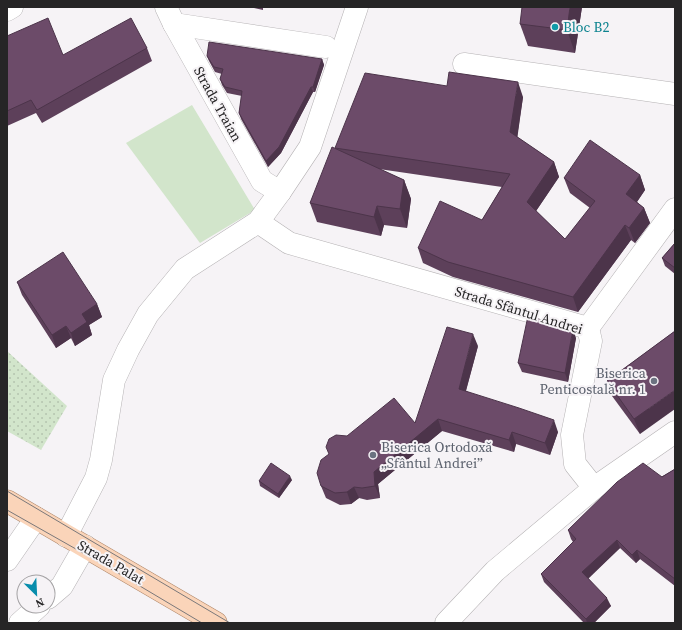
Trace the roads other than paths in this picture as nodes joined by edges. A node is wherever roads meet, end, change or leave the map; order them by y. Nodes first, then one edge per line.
1 (12, 7) edge
2 (357, 7) edge
3 (7, 10) edge
4 (170, 16) edge
5 (326, 47) dead end
6 (464, 64) dead end
7 (675, 94) edge
8 (280, 192) junction
9 (675, 209) edge
10 (258, 222) junction
11 (588, 328) junction
12 (675, 432) edge
13 (594, 488) junction
14 (7, 501) edge
15 (36, 518) junction
16 (66, 536) junction
17 (85, 546) junction
18 (7, 560) edge
19 (56, 591) edge
20 (30, 614) edge
21 (20, 623) edge
22 (216, 623) edge
23 (446, 623) edge

1 - 3 street
2 - 8 street
4 - 5 street
4 - 8 street, Strada Traian
6 - 7 street
8 - 10 street
9 - 11 street
10 - 11 street, Strada Sfântul Andrei
10 - 16 street
11 - 13 street, Strada Sfântul Andrei
12 - 13 street
13 - 23 street
14 - 15 main road, Strada Palat
15 - 16 main road, Strada Palat
15 - 18 street
16 - 17 main road, Strada Palat
17 - 19 street
17 - 22 main road, Strada Palat
20 - 21 street

